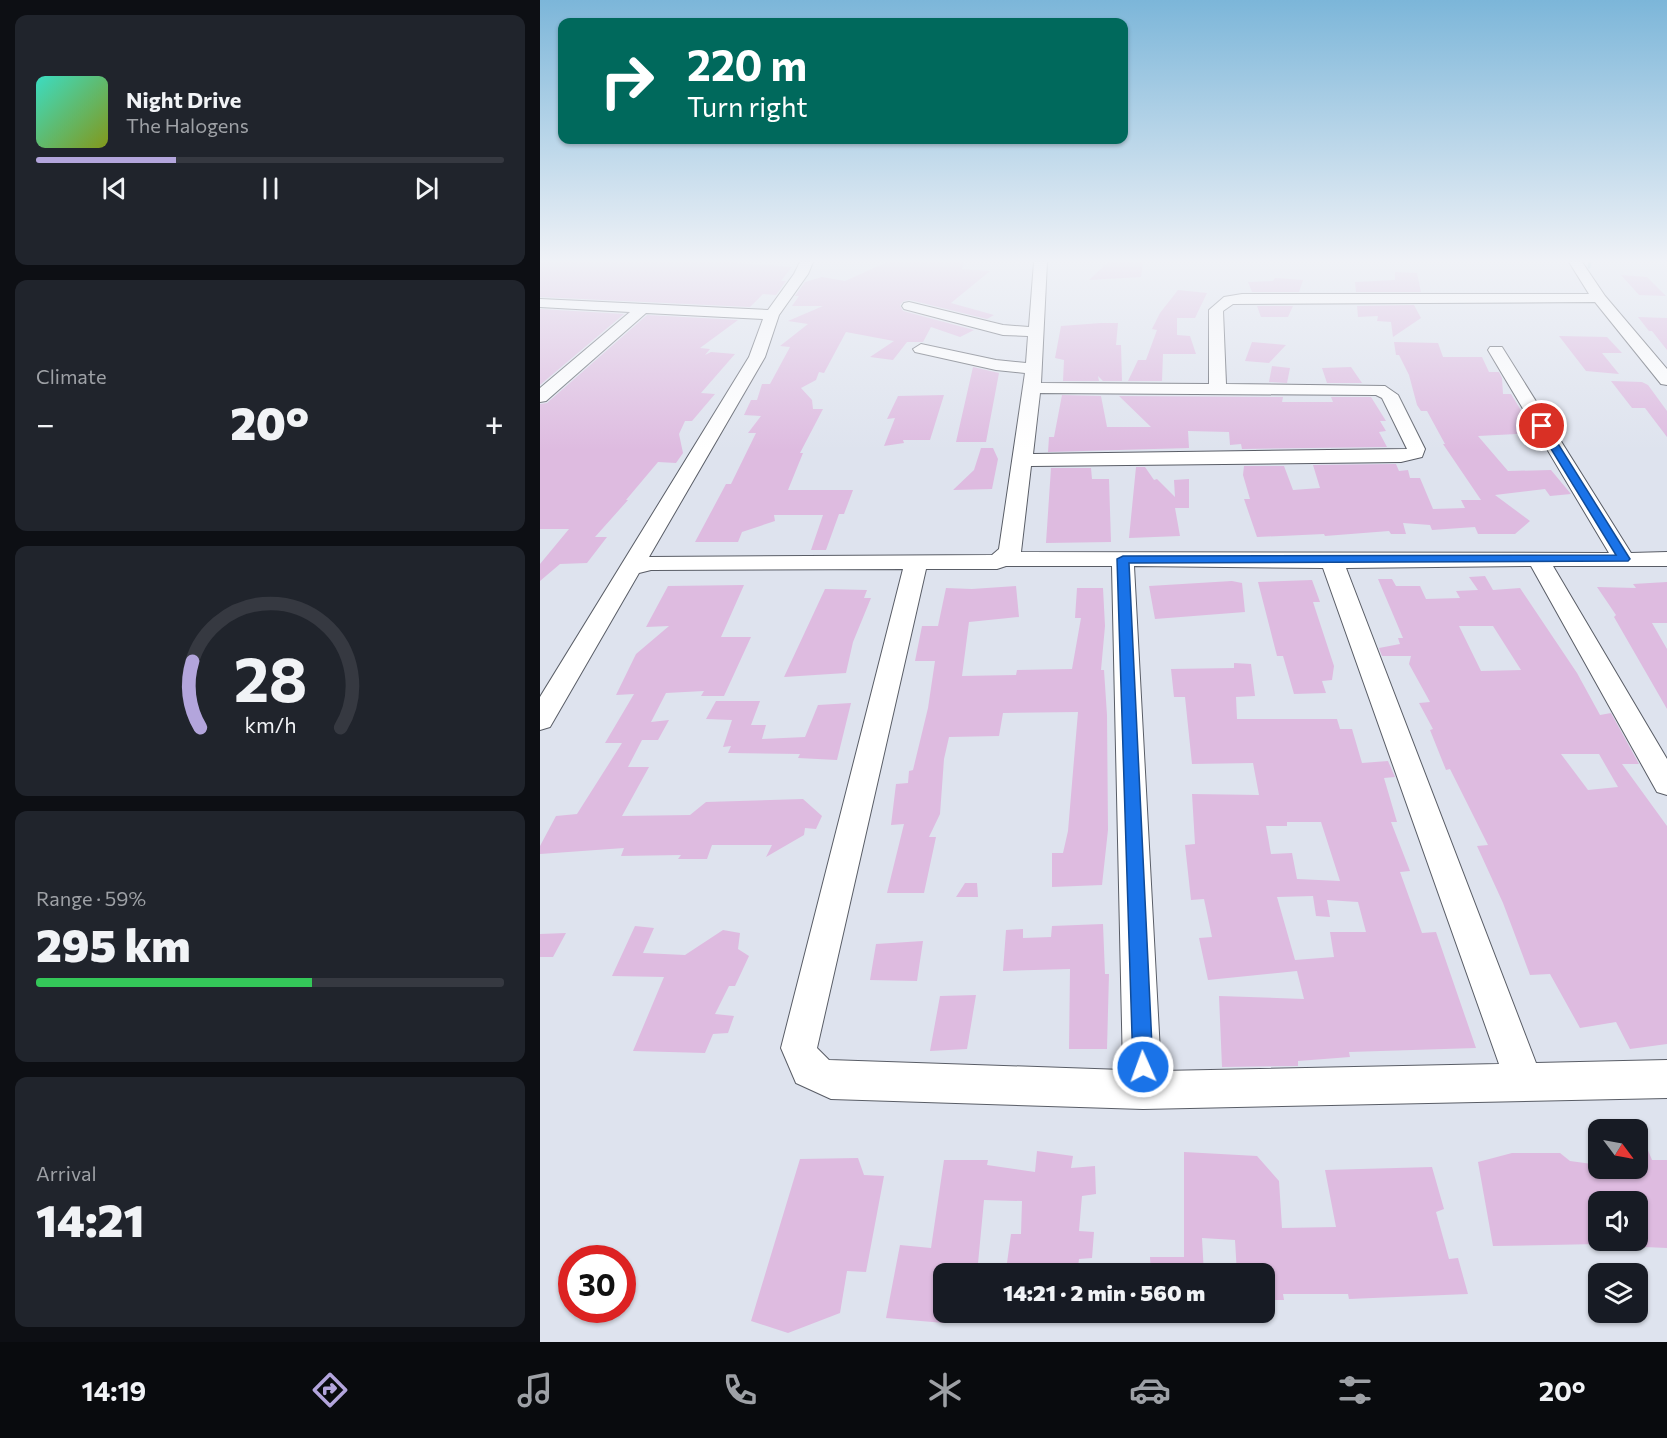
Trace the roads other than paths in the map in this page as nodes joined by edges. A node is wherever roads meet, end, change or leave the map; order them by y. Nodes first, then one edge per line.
1 (623, 325) edge
2 (769, 325) edge
3 (982, 325) edge
4 (1037, 325) edge
5 (1216, 325) edge
6 (1621, 325) edge
7 (1036, 332) junction
8 (921, 349) dead end
9 (1496, 350) dead end
10 (1033, 378) junction
11 (559, 379) junction
12 (540, 380) edge
13 (1667, 380) edge
14 (1218, 389) junction
15 (540, 397) edge
16 (1023, 460) junction
17 (1004, 559) junction
18 (1123, 559) junction
19 (1624, 559) junction
20 (1667, 559) edge
21 (1538, 560) junction
22 (1332, 561) junction
23 (916, 562) junction
24 (632, 568) junction
25 (540, 720) edge
26 (1667, 784) edge
27 (1667, 1079) edge
28 (1524, 1080) junction
29 (1143, 1090) junction

1 - 11 street
2 - 24 street
3 - 7 street
4 - 7 street
5 - 14 street
6 - 13 street
7 - 10 street
8 - 10 street
9 - 19 street
10 - 14 street
10 - 16 street
11 - 12 street
11 - 15 street
14 - 16 street
16 - 17 street
17 - 18 street
17 - 23 street
18 - 22 street
18 - 29 street
19 - 20 street
19 - 21 street
21 - 22 street
21 - 26 street
22 - 28 street
23 - 24 street
23 - 29 street
24 - 25 street
27 - 28 street
28 - 29 street

